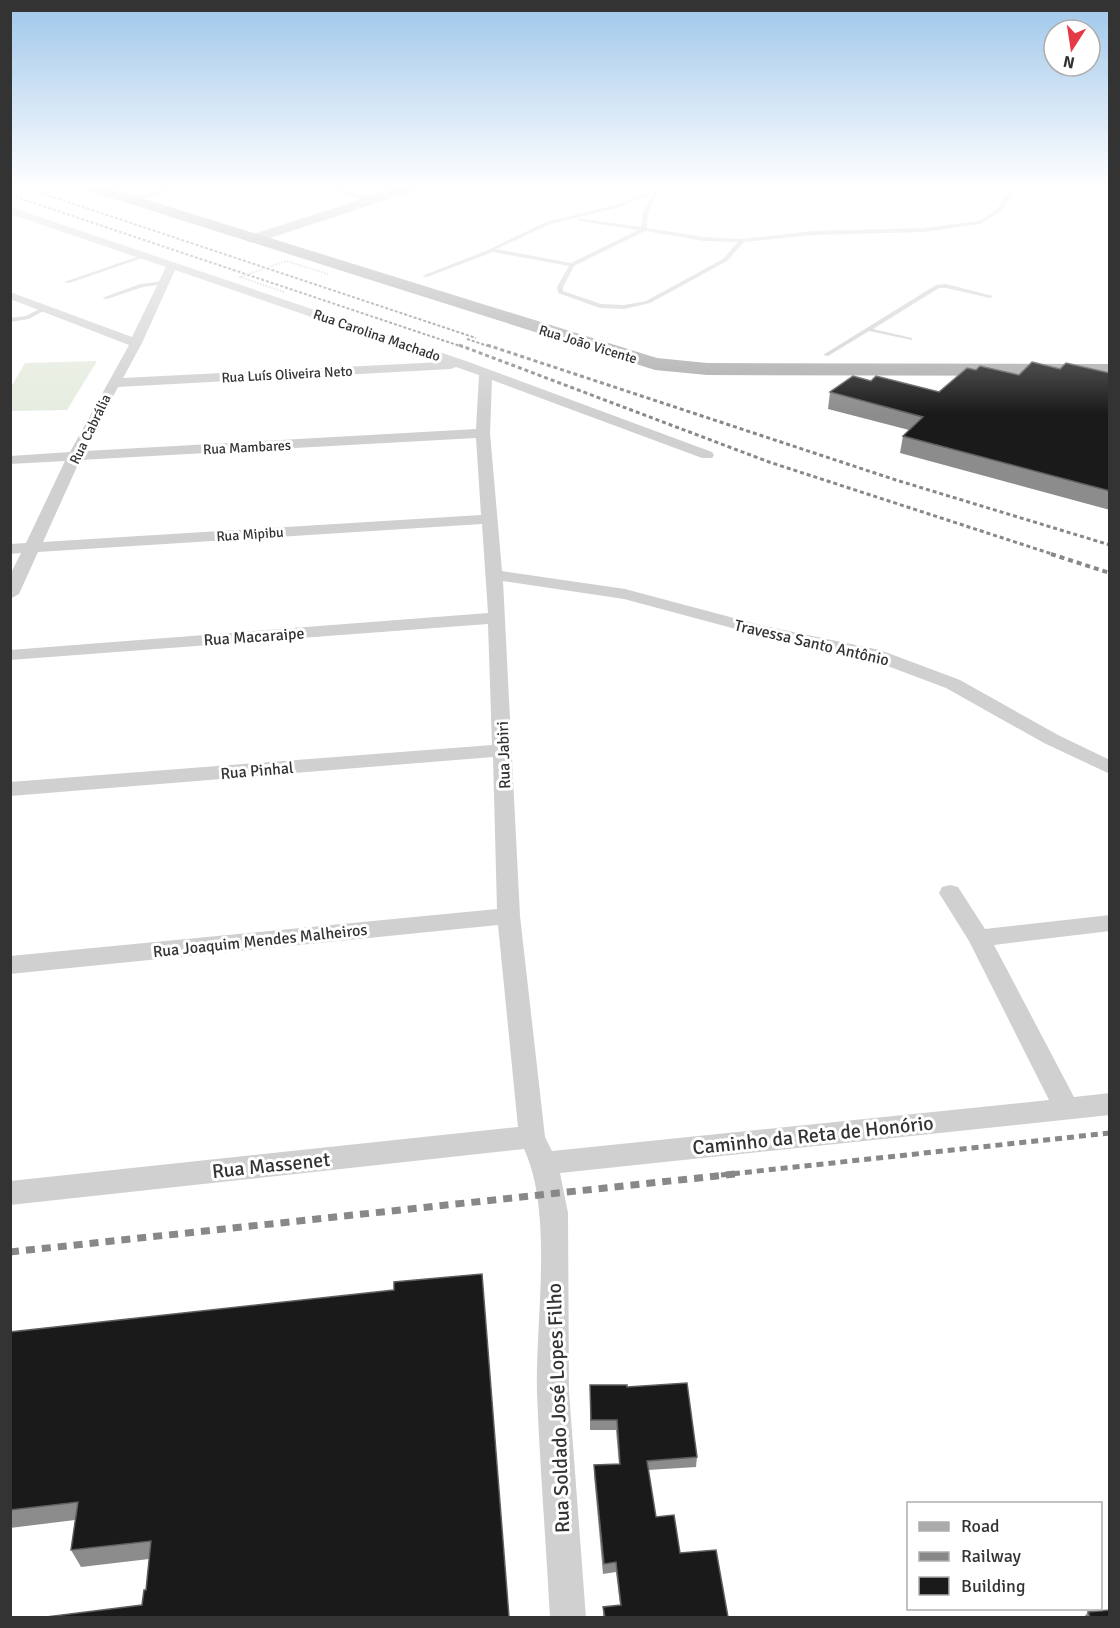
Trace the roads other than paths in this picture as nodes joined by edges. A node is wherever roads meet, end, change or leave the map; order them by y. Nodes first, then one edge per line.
1 (127, 262) edge
2 (163, 262) edge
3 (325, 262) edge
4 (379, 262) edge
5 (462, 262) edge
6 (554, 262) edge
7 (578, 262) edge
8 (722, 262) edge
9 (172, 265) junction
10 (572, 265) junction
11 (425, 276) junction
12 (67, 282) dead end
13 (164, 283) junction
14 (401, 286) junction
15 (10, 295) edge
16 (990, 296) dead end
17 (105, 298) dead end
18 (45, 308) junction
19 (10, 320) edge
20 (867, 329) junction
21 (609, 334) junction
22 (910, 339) dead end
23 (579, 342) junction
24 (136, 344) junction
25 (1110, 355) edge
26 (818, 360) junction
27 (461, 364) junction
28 (1110, 370) edge
29 (486, 373) junction
30 (113, 383) junction
31 (483, 433) junction
32 (707, 455) dead end
33 (76, 456) junction
34 (10, 460) edge
35 (490, 519) junction
36 (34, 548) junction
37 (10, 549) edge
38 (494, 575) junction
39 (10, 594) edge
40 (497, 618) junction
41 (10, 655) edge
42 (503, 750) junction
43 (1110, 768) edge
44 (10, 789) edge
45 (950, 893) dead end
46 (509, 916) junction
47 (1110, 923) edge
48 (979, 938) junction
49 (10, 965) edge
50 (1110, 1104) edge
51 (1066, 1108) junction
52 (538, 1150) junction
53 (10, 1193) edge
54 (568, 1617) edge

1 - 12 lane
2 - 9 street, Rua Carolina Machado
3 - 14 main road, Rua João Vicente
4 - 11 main road, Rua João Vicente
5 - 11 lane
6 - 10 lane
7 - 10 lane
8 - 10 lane
9 - 13 street, Rua Cabrália
9 - 27 street, Rua Carolina Machado
11 - 14 main road
11 - 21 main road, Rua João Vicente
13 - 17 lane
13 - 24 street, Rua Cabrália
14 - 23 main road, Rua João Vicente
15 - 18 street
16 - 20 lane
18 - 19 lane
18 - 24 street
20 - 22 lane
20 - 26 lane
21 - 23 main road
21 - 26 main road, Rua João Vicente
23 - 26 main road, Rua João Vicente
24 - 30 street, Rua Cabrália
25 - 26 main road, Rua João Vicente
26 - 28 main road, Rua João Vicente
27 - 29 street, Rua Carolina Machado
27 - 30 street, Rua Luís Oliveira Neto
29 - 31 street, Rua Jabiri
29 - 32 street, Rua Carolina Machado
30 - 33 street, Rua Cabrália
31 - 33 street, Rua Mambares
31 - 35 street, Rua Jabiri
33 - 34 street, Rua Mambares
33 - 36 street, Rua Cabrália
35 - 36 street, Rua Mipibu
35 - 38 street, Rua Jabiri
36 - 37 street, Rua Mipibu
36 - 39 street, Rua Cabrália
38 - 40 street, Rua Jabiri
38 - 43 street, Travessa Santo Antônio
40 - 41 street, Rua Macaraipe
40 - 42 street, Rua Jabiri
42 - 44 street, Rua Pinhal
42 - 46 street, Rua Jabiri
45 - 48 street
46 - 49 street, Rua Joaquim Mendes Malheiros
46 - 52 street, Rua Jabiri
47 - 48 street
48 - 51 street
50 - 51 street, Caminho da Reta de Honório
51 - 52 street, Caminho da Reta de Honório
52 - 53 street, Rua Massenet
52 - 54 street, Rua Soldado José Lopes Filho

